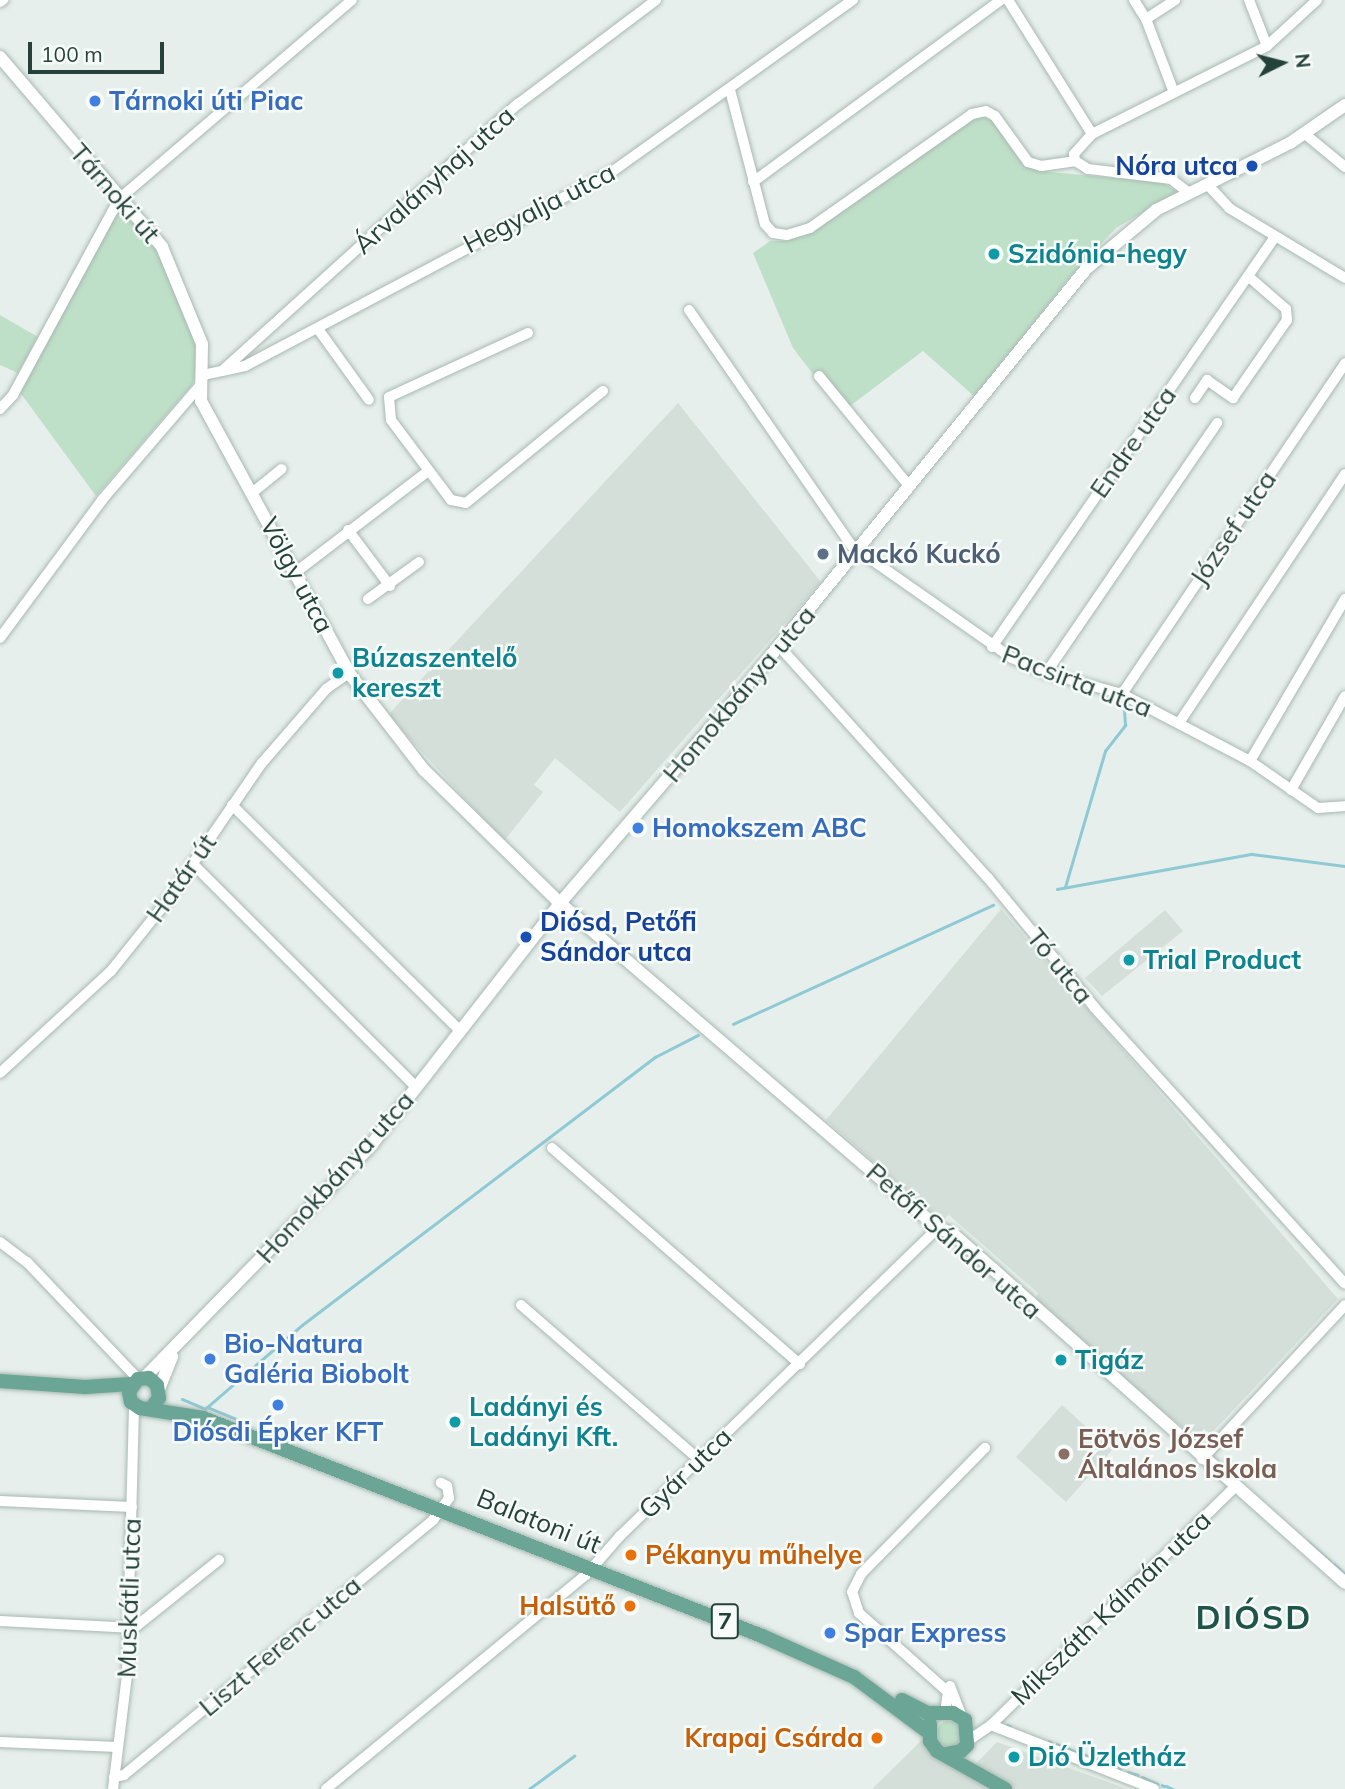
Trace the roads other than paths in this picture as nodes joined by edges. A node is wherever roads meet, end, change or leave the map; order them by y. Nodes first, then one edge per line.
1 (352, 0) edge
2 (656, 0) edge
3 (853, 0) edge
4 (1001, 0) edge
5 (1008, 0) edge
6 (1134, 0) edge
7 (1175, 0) edge
8 (1249, 0) edge
9 (1317, 0) edge
10 (1146, 19) junction
11 (1267, 46) junction
12 (0, 57) edge
13 (730, 90) junction
14 (1173, 90) junction
15 (1345, 106) edge
16 (1092, 134) junction
17 (1305, 134) junction
18 (1075, 162) junction
19 (1345, 167) edge
20 (753, 182) junction
21 (1207, 184) junction
22 (1189, 193) junction
23 (118, 199) junction
24 (1275, 237) junction
25 (1248, 276) junction
26 (1345, 278) edge
27 (689, 310) dead end
28 (318, 328) junction
29 (528, 332) dead end
30 (1345, 363) edge
31 (222, 372) junction
32 (819, 376) dead end
33 (201, 381) junction
34 (603, 391) dead end
35 (1195, 398) dead end
36 (369, 400) dead end
37 (0, 409) edge
38 (1217, 423) dead end
39 (282, 469) dead end
40 (428, 471) junction
41 (1345, 474) edge
42 (908, 486) junction
43 (252, 493) junction
44 (348, 530) junction
45 (858, 549) junction
46 (419, 562) dead end
47 (296, 572) junction
48 (390, 586) junction
49 (368, 599) dead end
50 (1345, 599) edge
51 (0, 638) edge
52 (779, 646) junction
53 (992, 647) junction
54 (349, 673) junction
55 (1046, 673) junction
56 (1122, 694) junction
57 (1345, 696) edge
58 (1180, 723) junction
59 (1250, 761) junction
60 (1291, 790) junction
61 (232, 806) junction
62 (1345, 806) edge
63 (192, 863) junction
64 (560, 903) junction
65 (459, 1030) junction
66 (0, 1073) edge
67 (416, 1087) junction
68 (552, 1148) dead end
69 (938, 1228) junction
70 (0, 1241) edge
71 (1345, 1283) edge
72 (521, 1305) dead end
73 (1345, 1305) edge
74 (175, 1349) junction
75 (800, 1364) junction
76 (138, 1380) junction
77 (0, 1381) edge
78 (85, 1387) junction
79 (159, 1390) junction
80 (132, 1402) junction
81 (152, 1407) junction
82 (204, 1418) junction
83 (985, 1448) dead end
84 (1202, 1459) junction
85 (699, 1460) junction
86 (440, 1483) dead end
87 (1235, 1487) junction
88 (0, 1501) edge
89 (132, 1507) junction
90 (444, 1509) junction
91 (219, 1560) dead end
92 (594, 1568) junction
93 (1345, 1583) edge
94 (0, 1622) edge
95 (128, 1629) junction
96 (854, 1677) junction
97 (940, 1683) junction
98 (943, 1713) junction
99 (964, 1718) junction
100 (988, 1726) junction
101 (928, 1732) junction
102 (0, 1742) edge
103 (968, 1742) junction
104 (117, 1747) junction
105 (947, 1754) junction
106 (114, 1777) junction
107 (1004, 1788) edge
108 (113, 1789) edge
109 (327, 1789) edge
110 (1154, 1789) edge

1 - 23 street
2 - 31 street, Árvalányhaj utca
3 - 13 street, Hegyalja utca
4 - 20 street
5 - 16 street
6 - 10 street
7 - 10 street
8 - 11 street
9 - 11 street
10 - 14 street
11 - 14 street
12 - 23 street, Tárnoki út
13 - 20 street
13 - 28 street, Hegyalja utca
14 - 16 street
15 - 17 street, Homokbánya utca
16 - 18 street
17 - 19 street
17 - 21 street, Homokbánya utca
18 - 20 street
18 - 22 street
21 - 22 street, Homokbánya utca
21 - 24 street
22 - 42 street, Homokbánya utca
23 - 33 street, Tárnoki út
23 - 37 street
24 - 25 street, Endre utca
24 - 26 street
25 - 35 street
25 - 53 street, Endre utca
27 - 45 street, Pacsirta utca
28 - 31 street, Hegyalja utca
28 - 36 street
29 - 40 street
30 - 56 street, József utca
31 - 33 street, Hegyalja utca
32 - 42 street
33 - 43 street, Völgy utca
33 - 51 street
34 - 40 street
38 - 55 street
39 - 43 street
40 - 44 street
41 - 58 street
42 - 45 street, Homokbánya utca
43 - 47 street, Völgy utca
44 - 47 street
44 - 48 street
45 - 52 street, Homokbánya utca
45 - 53 street, Pacsirta utca
46 - 48 street
47 - 54 street, Völgy utca
48 - 49 street
50 - 59 street
52 - 64 street, Homokbánya utca
52 - 71 street, Tó utca
53 - 55 street, Pacsirta utca
54 - 61 street, Határ út
54 - 64 street, Völgy utca
55 - 56 street, Pacsirta utca
56 - 58 street, Pacsirta utca
57 - 60 street
58 - 59 street, Pacsirta utca
59 - 60 street, Pacsirta utca
60 - 62 street, Pacsirta utca
61 - 63 street, Határ út
61 - 65 street
63 - 66 street, Határ út
63 - 67 street
64 - 65 street, Homokbánya utca
64 - 69 street, Petőfi Sándor utca
65 - 67 street, Homokbánya utca
67 - 74 street, Homokbánya utca
68 - 75 street
69 - 75 street, Gyár utca
69 - 84 street, Petőfi Sándor utca
70 - 76 street
72 - 85 street
73 - 84 street
74 - 76 street, Homokbánya utca
74 - 79 street, Homokbánya utca
75 - 85 street, Gyár utca
76 - 78 main road, 7
76 - 79 main road, 7
76 - 80 main road
77 - 78 main road, 7
78 - 80 main road, 7
79 - 81 main road
79 - 82 main road, Balatoni út / 7
80 - 81 main road, 7
80 - 89 street, Muskátli utca
81 - 82 main road, Balatoni út / 7
82 - 90 main road, Balatoni út / 7
83 - 97 street
84 - 87 street, Petőfi Sándor utca
85 - 92 street, Gyár utca
86 - 90 street
87 - 93 street, Petőfi Sándor utca
87 - 100 street, Mikszáth Kálmán utca
88 - 89 street
89 - 95 street, Muskátli utca
90 - 92 main road, Balatoni út / 7
90 - 106 street, Liszt Ferenc utca
91 - 95 street
92 - 96 main road, Balatoni út / 7
92 - 109 street, Gyár utca
94 - 95 street
95 - 104 street, Muskátli utca
96 - 98 main road, Balatoni út / 7
96 - 101 main road, Balatoni út / 7
97 - 98 street
97 - 99 street
98 - 99 main road, 7
98 - 101 main road
99 - 100 street, Mikszáth Kálmán utca
99 - 103 main road, 7
100 - 103 street, Mikszáth Kálmán utca
100 - 110 street
101 - 105 main road, 7
102 - 104 street
103 - 105 main road
103 - 107 main road, 7
104 - 106 street, Muskátli utca
105 - 107 main road, 7
106 - 108 street, Muskátli utca

